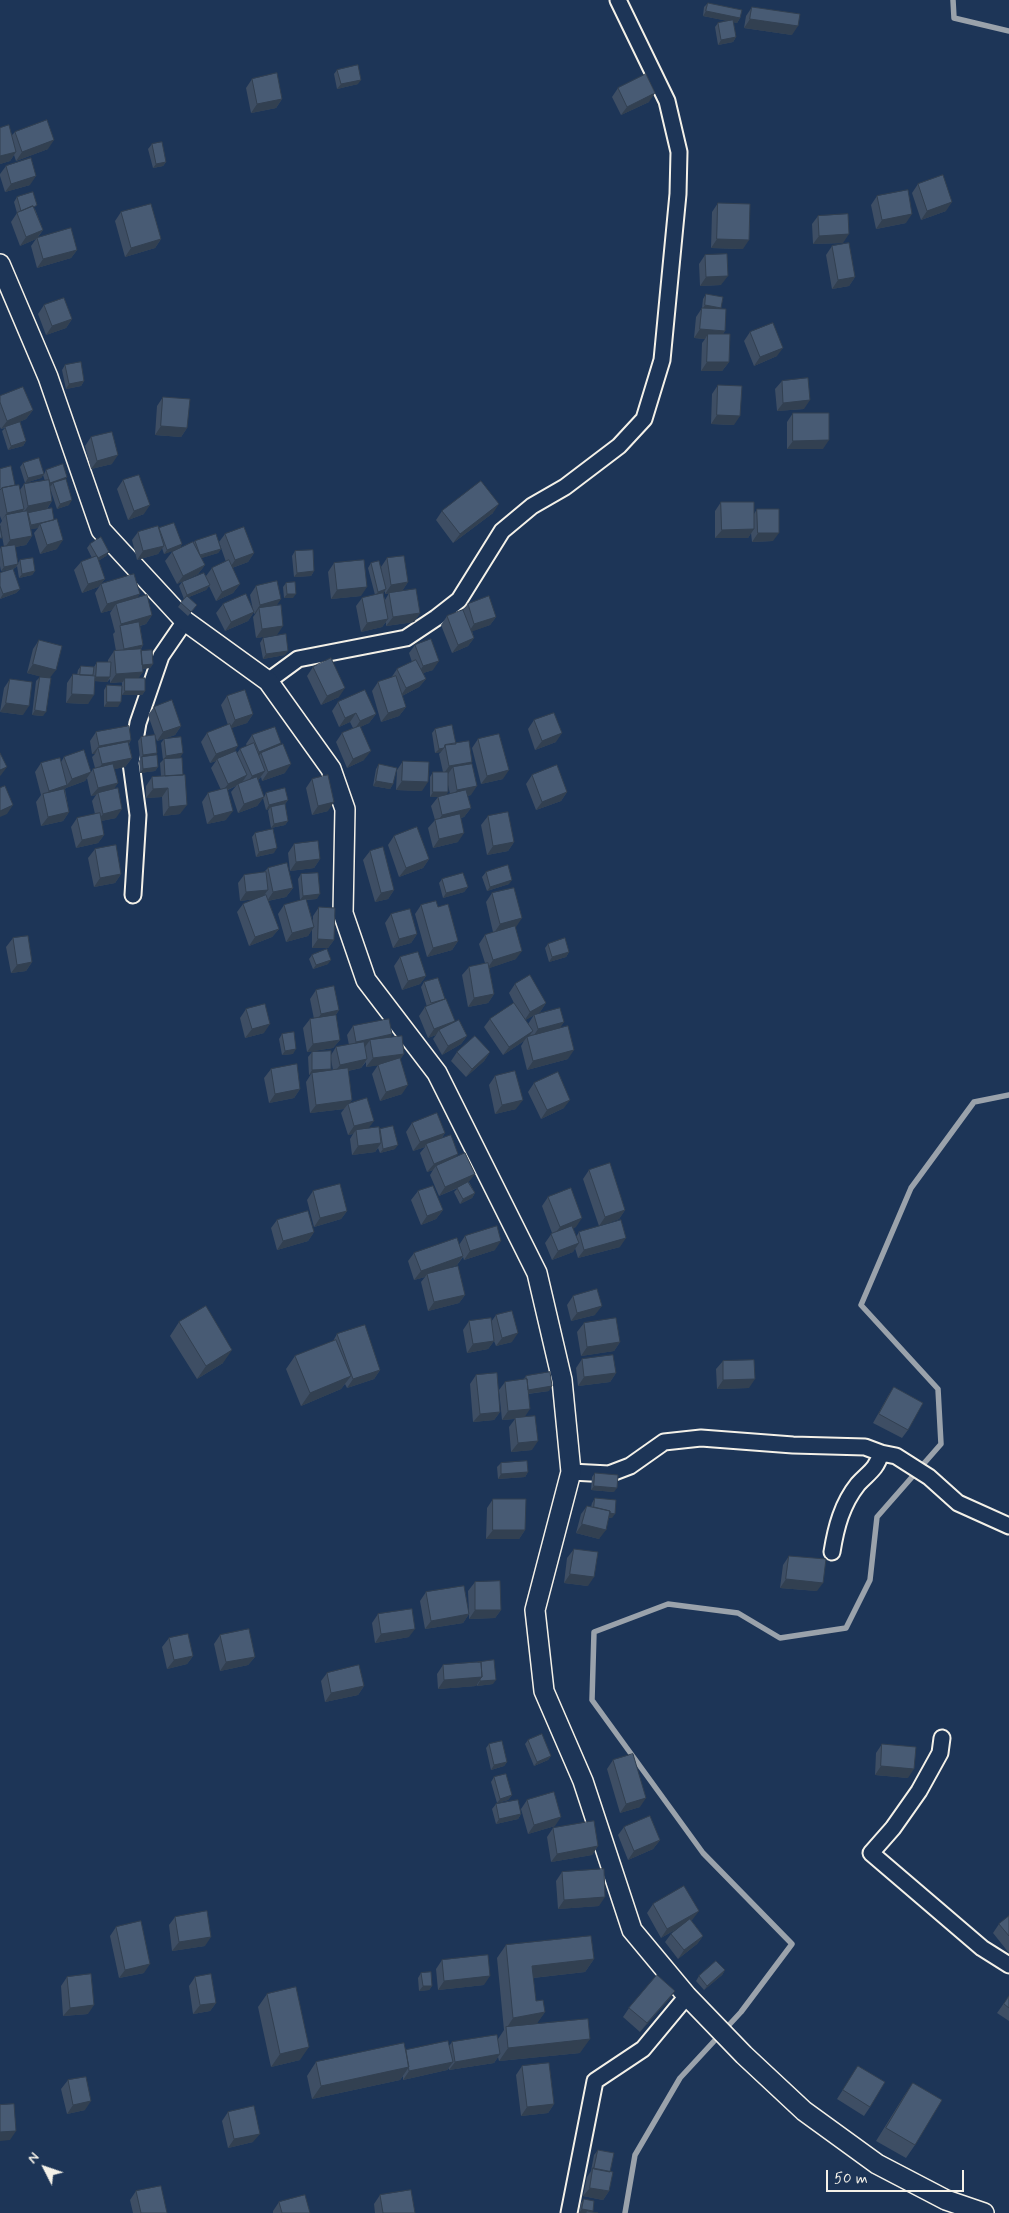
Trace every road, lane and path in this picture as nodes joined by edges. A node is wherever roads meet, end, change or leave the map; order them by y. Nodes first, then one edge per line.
1 (618, 0) edge
2 (0, 264) edge
3 (185, 621) junction
4 (268, 681) junction
5 (133, 895) dead end
6 (881, 1454) junction
7 (570, 1472) junction
8 (1009, 1526) edge
9 (832, 1552) dead end
10 (942, 1738) dead end
11 (1009, 1965) edge
12 (692, 2001) junction
13 (569, 2213) edge
14 (984, 2213) edge

1 - 4 street
2 - 3 street
3 - 4 street
3 - 5 street
4 - 7 street
6 - 7 street
6 - 8 street
6 - 9 street
7 - 12 street
10 - 11 street
12 - 13 street
12 - 14 street

